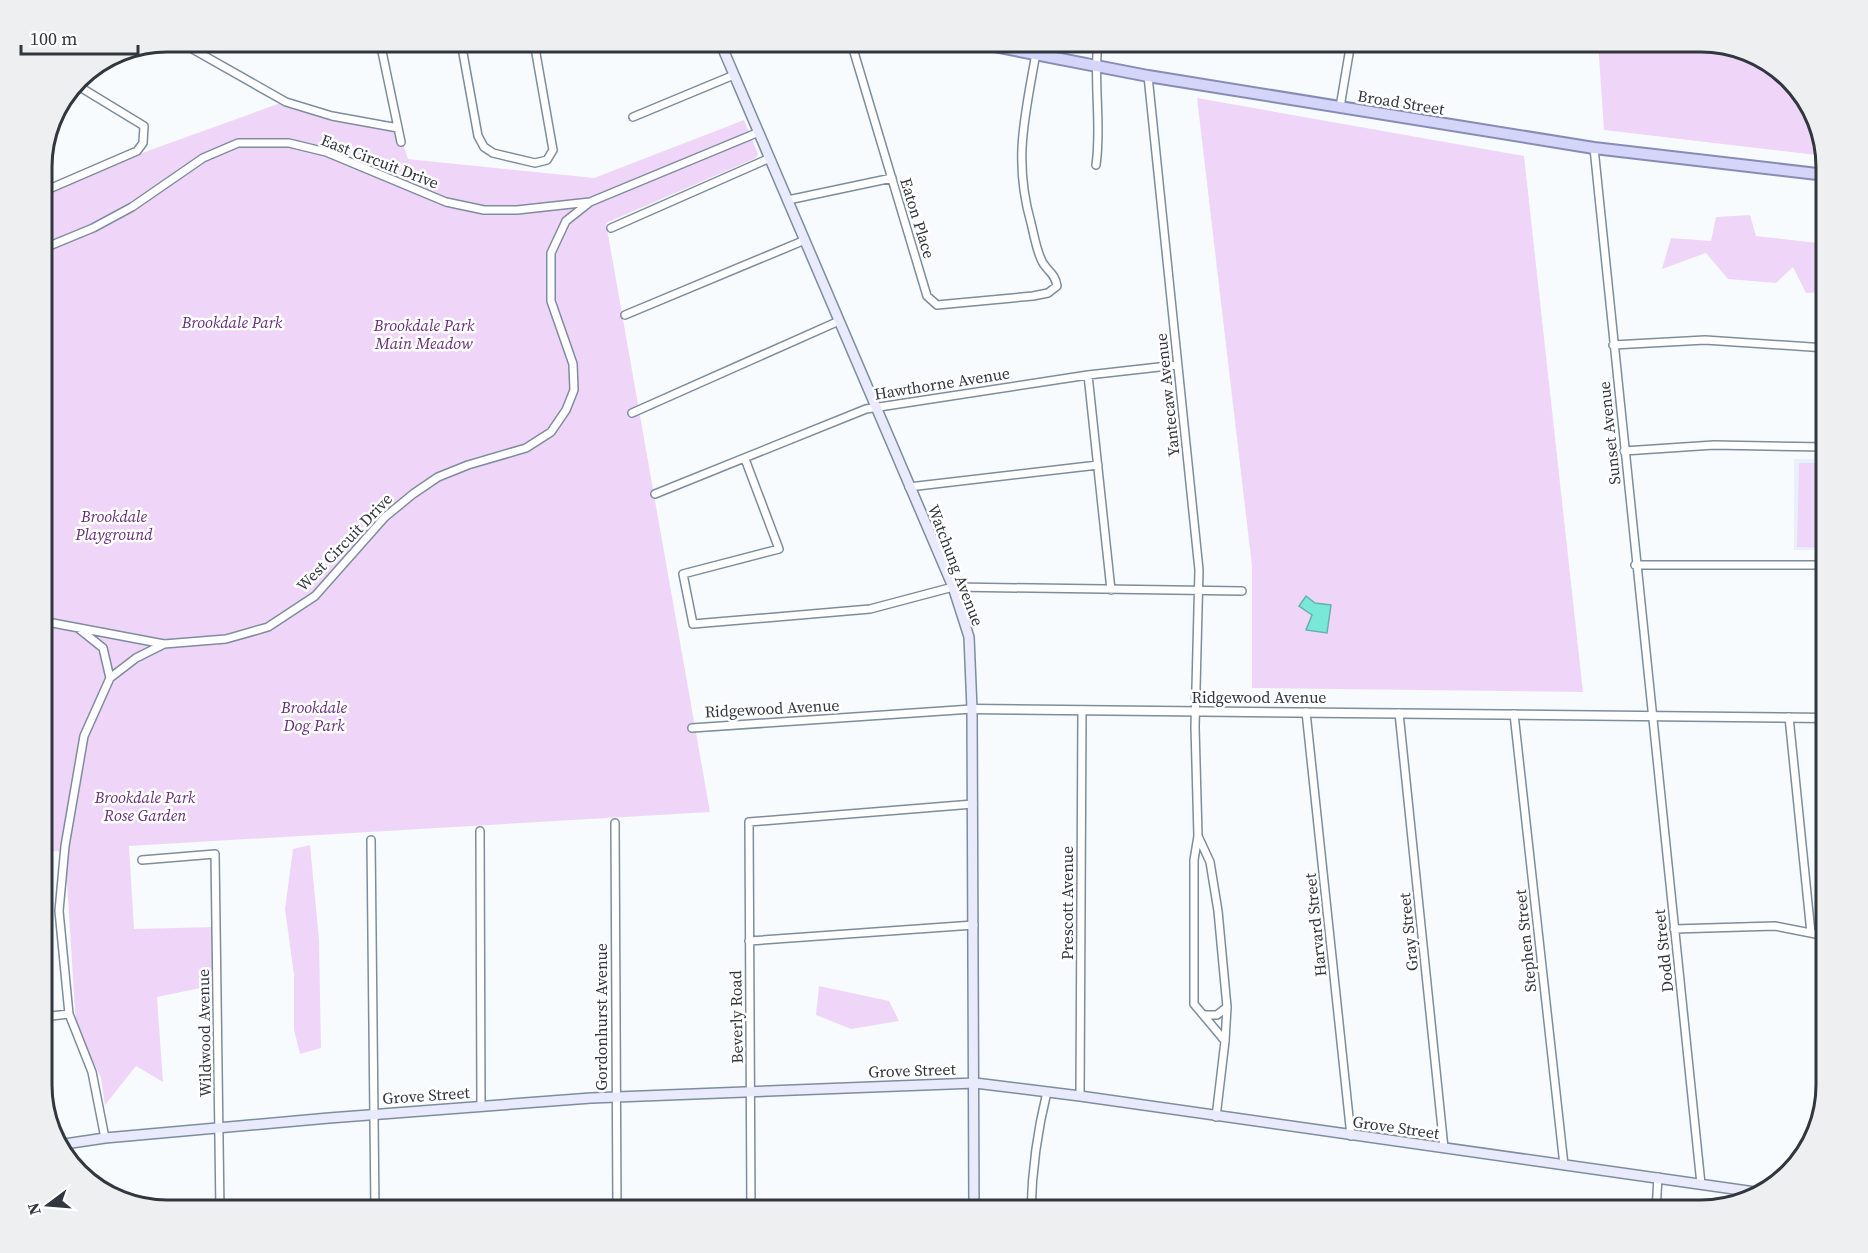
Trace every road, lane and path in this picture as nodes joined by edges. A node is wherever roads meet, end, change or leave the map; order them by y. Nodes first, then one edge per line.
1 (1030, 52) edge
2 (1097, 52) edge
3 (1349, 52) edge
4 (199, 53) edge
5 (382, 53) edge
6 (463, 53) edge
7 (536, 53) edge
8 (725, 53) edge
9 (854, 53) edge
10 (1036, 54) junction
11 (1095, 65) junction
12 (734, 75) junction
13 (1148, 76) junction
14 (83, 89) edge
15 (1340, 107) junction
16 (633, 117) dead end
17 (398, 128) junction
18 (759, 132) junction
19 (401, 142) dead end
20 (1594, 148) junction
21 (770, 158) junction
22 (1096, 165) dead end
23 (1816, 175) edge
24 (892, 178) junction
25 (53, 187) edge
26 (788, 200) junction
27 (590, 202) junction
28 (611, 228) dead end
29 (805, 240) junction
30 (53, 244) edge
31 (625, 315) dead end
32 (839, 321) junction
33 (1613, 345) junction
34 (1816, 347) edge
35 (1177, 365) junction
36 (1088, 375) junction
37 (875, 407) junction
38 (632, 413) dead end
39 (1816, 447) edge
40 (1624, 451) junction
41 (745, 459) junction
42 (1098, 465) junction
43 (909, 488) junction
44 (655, 494) dead end
45 (1635, 565) junction
46 (1816, 565) edge
47 (953, 588) junction
48 (1111, 590) junction
49 (1200, 590) junction
50 (1242, 591) dead end
51 (53, 623) edge
52 (76, 626) junction
53 (164, 644) junction
54 (110, 678) junction
55 (972, 709) junction
56 (1082, 710) junction
57 (1196, 711) junction
58 (1306, 712) junction
59 (1399, 713) junction
60 (1514, 714) junction
61 (1651, 716) junction
62 (1789, 717) junction
63 (1816, 718) edge
64 (693, 728) dead end
65 (973, 804) junction
66 (615, 823) dead end
67 (480, 831) dead end
68 (1198, 836) junction
69 (371, 840) dead end
70 (142, 860) dead end
71 (974, 925) junction
72 (1674, 929) junction
73 (1811, 933) junction
74 (1816, 934) edge
75 (749, 941) junction
76 (1227, 1007) junction
77 (69, 1014) junction
78 (53, 1016) edge
79 (1204, 1016) junction
80 (1225, 1041) junction
81 (975, 1083) junction
82 (751, 1092) junction
83 (1047, 1092) junction
84 (1080, 1096) junction
85 (615, 1097) junction
86 (481, 1106) junction
87 (375, 1114) junction
88 (1216, 1117) junction
89 (219, 1128) junction
90 (1351, 1136) junction
91 (105, 1138) junction
92 (68, 1143) edge
93 (1444, 1148) junction
94 (1564, 1165) junction
95 (1658, 1177) junction
96 (1701, 1184) junction
97 (1747, 1191) edge
98 (220, 1200) edge
99 (375, 1200) edge
100 (617, 1200) edge
101 (751, 1200) edge
102 (974, 1200) edge
103 (1031, 1200) edge
104 (1657, 1200) edge

1 - 10 main road, Broad Street
2 - 11 street
3 - 15 street
4 - 17 street
5 - 17 street
6 - 7 street
8 - 12 main road, Watchung Avenue
9 - 24 street, Eaton Place
10 - 11 main road, Broad Street
10 - 24 street, Eaton Place
11 - 13 main road, Broad Street
11 - 22 street
12 - 16 street
12 - 18 main road, Watchung Avenue
13 - 15 main road, Broad Street
13 - 35 street, Yantecaw Avenue
14 - 25 street
15 - 20 main road, Broad Street
17 - 19 street
18 - 21 main road, Watchung Avenue
18 - 27 street
20 - 23 main road, Broad Street
20 - 33 street, Sunset Avenue
21 - 26 main road, Watchung Avenue
21 - 28 street
24 - 26 street
26 - 29 main road, Watchung Avenue
27 - 30 street, East Circuit Drive
27 - 53 street, West Circuit Drive
29 - 31 street
29 - 32 main road, Watchung Avenue
32 - 37 main road, Watchung Avenue
32 - 38 street
33 - 34 street
33 - 40 street, Sunset Avenue
35 - 36 street, Hawthorne Avenue
35 - 49 street, Yantecaw Avenue
36 - 37 street, Hawthorne Avenue
36 - 42 street
37 - 41 street, Hawthorne Avenue
37 - 43 main road, Watchung Avenue
39 - 40 street
40 - 45 street, Sunset Avenue
41 - 44 street, Hawthorne Avenue
41 - 47 street
42 - 43 street
42 - 48 street
43 - 47 main road, Watchung Avenue
45 - 46 street
45 - 61 street, Sunset Avenue
47 - 48 street
47 - 55 main road, Watchung Avenue
48 - 49 street
49 - 50 street
49 - 57 street, Yantecaw Avenue
51 - 52 street, West Circuit Drive
52 - 53 street, West Circuit Drive
52 - 54 street
53 - 54 street
54 - 77 street
55 - 56 street, Ridgewood Avenue
55 - 64 street, Ridgewood Avenue
55 - 65 main road, Watchung Avenue
56 - 57 street, Ridgewood Avenue
56 - 84 street, Prescott Avenue
57 - 58 street, Ridgewood Avenue
57 - 68 street, Yantecaw Avenue
58 - 59 street, Ridgewood Avenue
58 - 90 street, Harvard Street
59 - 60 street, Ridgewood Avenue
59 - 93 street, Gray Street
60 - 61 street, Ridgewood Avenue
60 - 94 street, Stephen Street
61 - 62 street, Ridgewood Avenue
61 - 72 street, Dodd Street
62 - 63 street, Ridgewood Avenue
62 - 73 street
65 - 71 main road, Watchung Avenue
65 - 75 street, Beverly Road
66 - 85 street, Gordonhurst Avenue
67 - 86 street
68 - 76 street
68 - 79 street
69 - 87 street
70 - 89 street, Wildwood Avenue
71 - 75 street
71 - 81 main road, Watchung Avenue
72 - 73 street
72 - 96 street, Dodd Street
73 - 74 street
75 - 82 street, Beverly Road
76 - 79 street
76 - 80 street
77 - 78 street
77 - 91 street
79 - 80 street
80 - 88 street
81 - 82 main road, Grove Street
81 - 83 main road, Grove Street
81 - 102 main road, Watchung Avenue
82 - 85 main road, Grove Street
82 - 101 street, Beverly Road
83 - 84 main road, Grove Street
83 - 103 street
84 - 88 main road, Grove Street
85 - 86 main road, Grove Street
85 - 100 street, Gordonhurst Avenue
86 - 87 main road, Grove Street
87 - 89 main road, Grove Street
87 - 99 street
88 - 90 main road, Grove Street
89 - 91 main road, Grove Street
89 - 98 street, Wildwood Avenue
90 - 93 main road, Grove Street
91 - 92 main road, Grove Street
93 - 94 main road, Grove Street
94 - 95 main road, Grove Street
95 - 96 main road, Grove Street
95 - 104 street
96 - 97 main road, Grove Street

